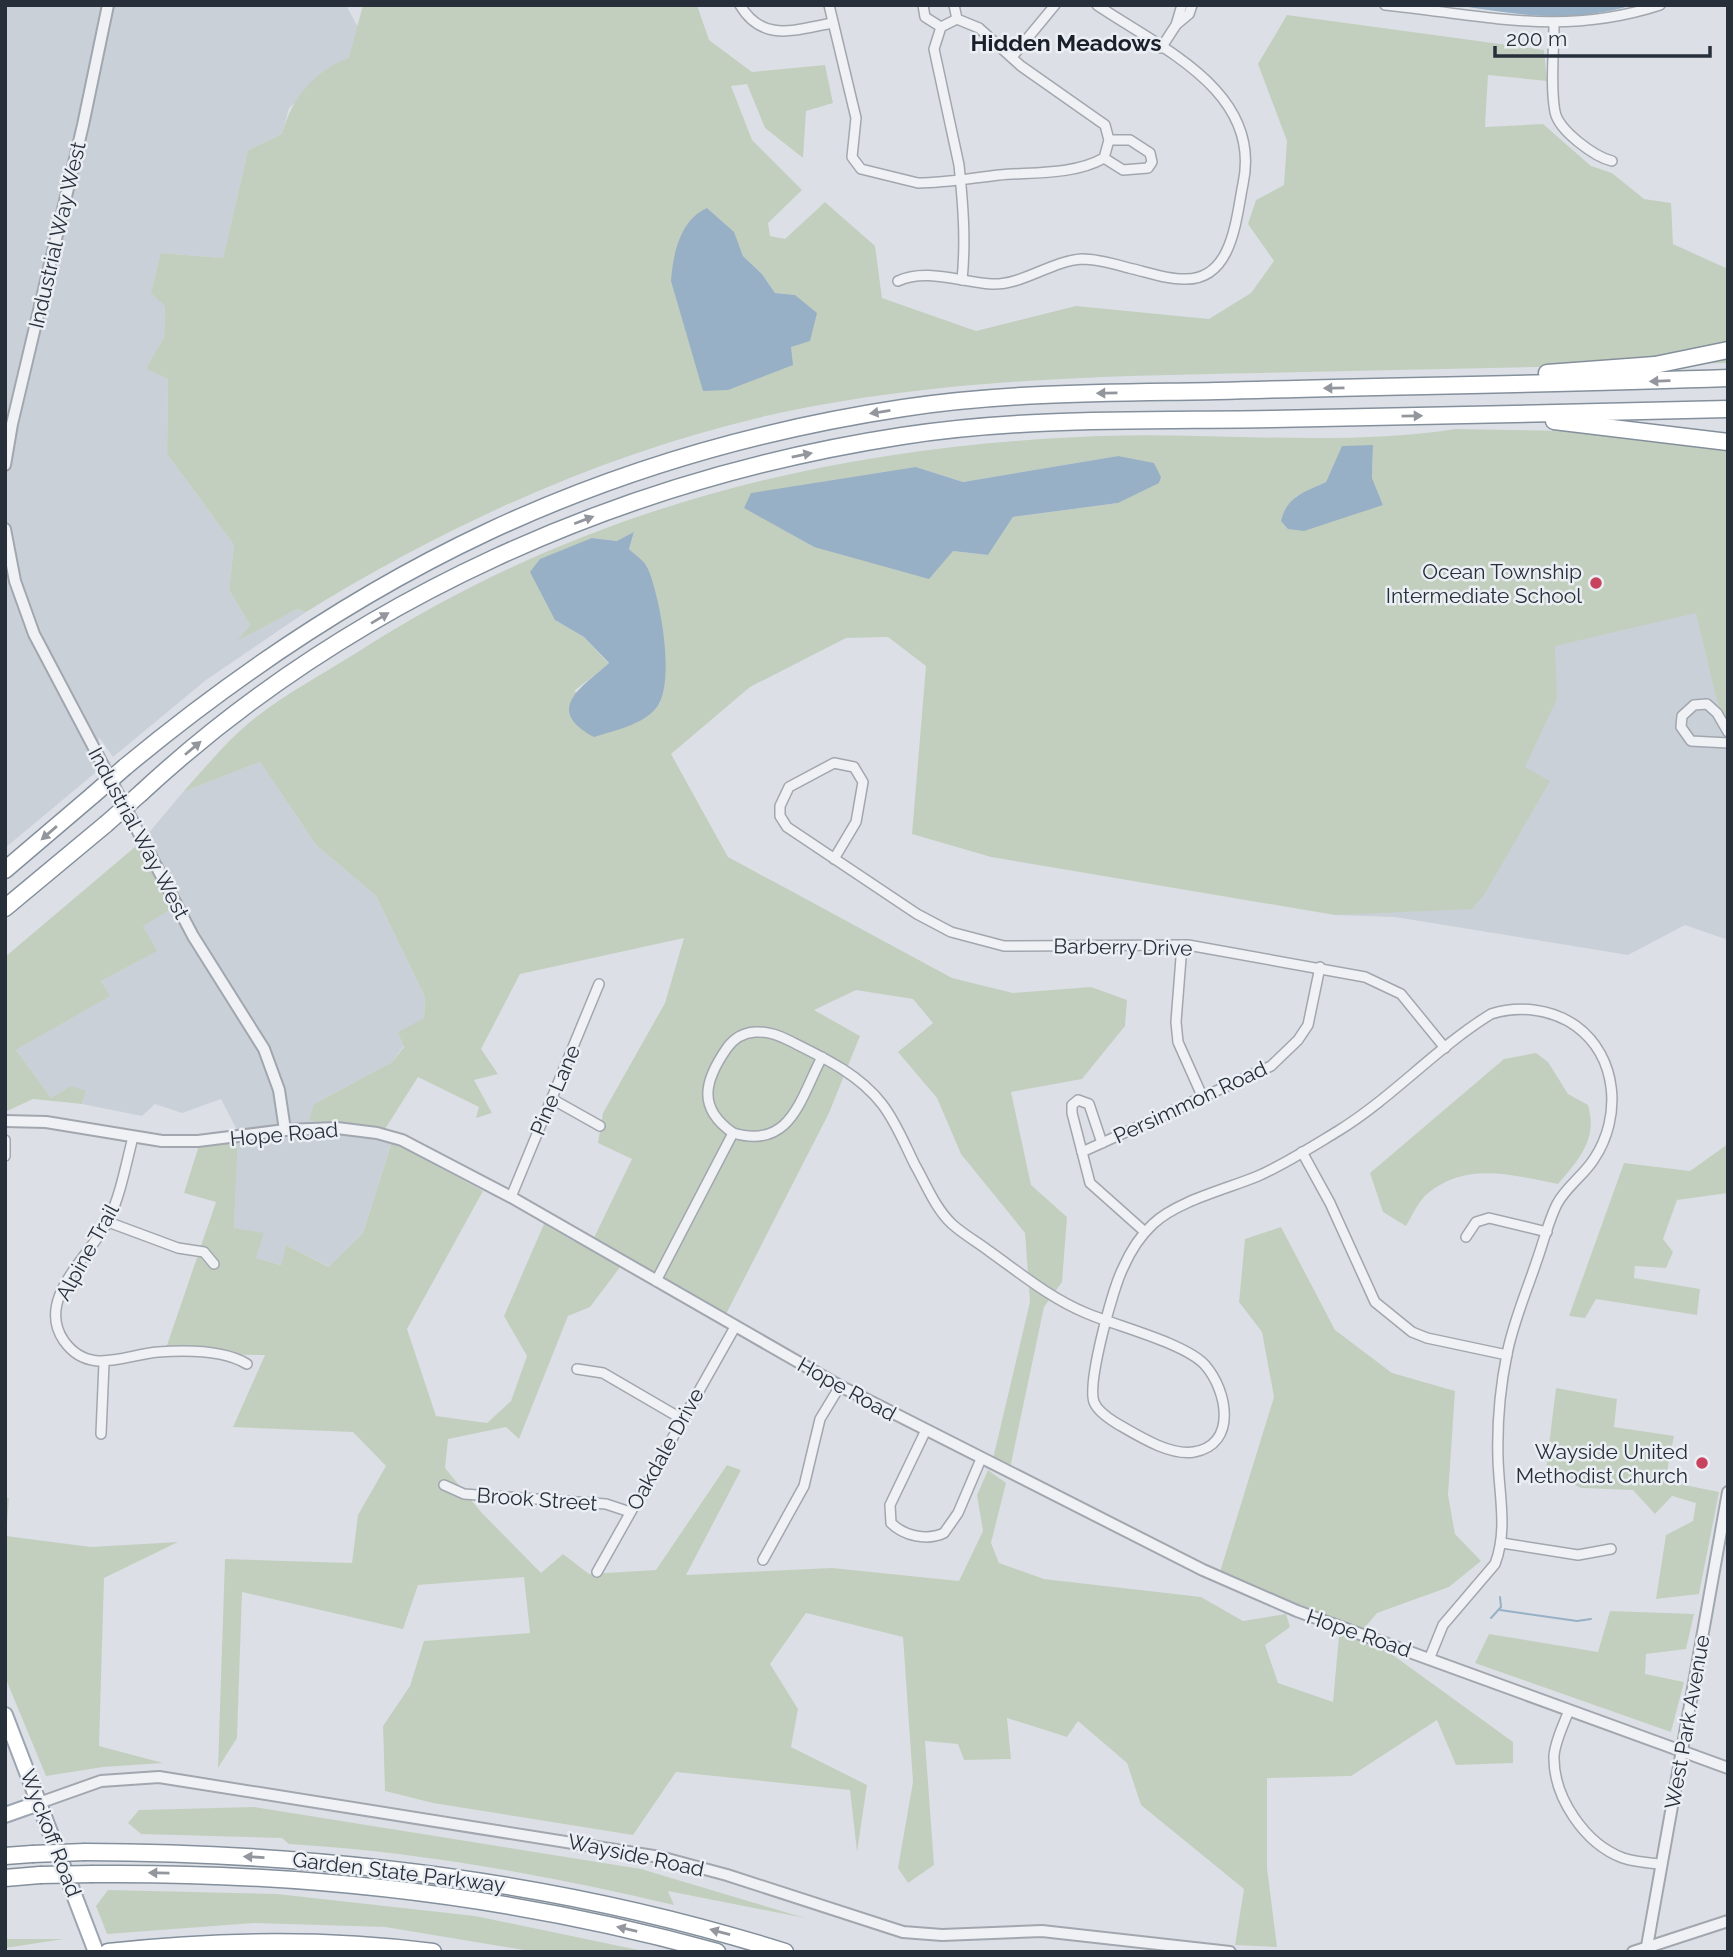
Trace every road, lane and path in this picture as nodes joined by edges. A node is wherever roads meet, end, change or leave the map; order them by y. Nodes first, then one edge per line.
1 (107, 5) edge
2 (740, 5) edge
3 (829, 5) edge
4 (923, 5) edge
5 (954, 5) edge
6 (1055, 5) edge
7 (1097, 5) edge
8 (1182, 5) edge
9 (1192, 5) edge
10 (1385, 5) edge
11 (1637, 5) edge
12 (1660, 5) edge
13 (1628, 12) junction
14 (957, 19) junction
15 (833, 23) junction
16 (1554, 24) junction
17 (1176, 25) junction
18 (941, 26) junction
19 (1161, 48) junction
20 (1012, 57) junction
21 (1109, 140) junction
22 (1104, 158) junction
23 (1612, 161) dead end
24 (961, 179) junction
25 (962, 280) junction
26 (898, 281) dead end
27 (1728, 350) edge
28 (1728, 378) edge
29 (1384, 386) junction
30 (1728, 409) edge
31 (1510, 414) junction
32 (1728, 442) edge
33 (5, 466) edge
34 (5, 529) edge
35 (1728, 732) edge
36 (1728, 743) edge
37 (89, 838) junction
38 (834, 859) junction
39 (5, 870) edge
40 (5, 908) edge
41 (5, 919) edge
42 (1182, 945) junction
43 (1320, 967) junction
44 (599, 984) dead end
45 (1445, 1048) junction
46 (822, 1057) junction
47 (1203, 1098) junction
48 (552, 1099) junction
49 (5, 1121) edge
50 (600, 1126) dead end
51 (285, 1130) junction
52 (733, 1133) junction
53 (134, 1137) junction
54 (5, 1140) edge
55 (1102, 1143) junction
56 (1082, 1152) junction
57 (1302, 1152) junction
58 (5, 1156) edge
59 (512, 1197) junction
60 (108, 1222) junction
61 (1146, 1232) junction
62 (1547, 1232) junction
63 (1466, 1237) dead end
64 (214, 1264) dead end
65 (656, 1281) junction
66 (1108, 1322) junction
67 (735, 1326) junction
68 (1507, 1355) junction
69 (104, 1363) junction
70 (247, 1364) dead end
71 (577, 1369) dead end
72 (840, 1386) junction
73 (682, 1419) junction
74 (925, 1432) junction
75 (101, 1434) dead end
76 (981, 1459) junction
77 (444, 1485) dead end
78 (1728, 1492) edge
79 (630, 1512) junction
80 (1502, 1543) junction
81 (1611, 1549) dead end
82 (763, 1560) dead end
83 (597, 1572) dead end
84 (1430, 1657) junction
85 (1569, 1710) junction
86 (5, 1715) edge
87 (1682, 1751) junction
88 (1728, 1768) edge
89 (39, 1803) junction
90 (5, 1815) edge
91 (5, 1856) edge
92 (1660, 1864) junction
93 (5, 1878) edge
94 (1728, 1921) edge
95 (1646, 1950) edge
96 (115, 1951) edge
97 (96, 1952) edge
98 (433, 1952) edge
99 (717, 1952) edge
100 (785, 1952) edge
101 (1230, 1952) edge
102 (1633, 1952) edge

1 - 33 street, Industrial Way West
2 - 15 street
3 - 15 street
4 - 18 street
5 - 14 street
6 - 20 street
7 - 19 street
8 - 17 street
9 - 17 street
10 - 16 street
11 - 13 street
12 - 13 street
13 - 16 street
14 - 18 street
14 - 20 street
15 - 24 street
16 - 23 street
17 - 19 street
18 - 24 street
19 - 25 street
20 - 21 street
21 - 22 street
21 - 22 street
22 - 24 street
24 - 25 street
25 - 26 street
27 - 29 highway
28 -> 29 highway
29 -> 39 highway, bridge
30 - 31 highway
31 - 32 highway
37 -> 31 highway, bridge
34 - 51 street, Industrial Way West
35 - 36 street
37 - 40 highway
37 - 41 highway
38 - 38 street, Barberry Drive
38 - 42 street, Barberry Drive
42 - 43 street, Barberry Drive
42 - 47 street
43 - 45 street, Barberry Drive
43 - 47 street, Persimmon Road
44 - 48 street, Pine Lane
45 - 57 street
45 - 62 street
46 - 52 street
46 - 52 street
46 - 66 street
47 - 55 street, Persimmon Road
48 - 50 street
48 - 59 street, Pine Lane
49 - 53 street, Hope Road
51 - 53 street, Hope Road
51 - 59 street, Hope Road
52 - 65 street
53 - 60 street, Alpine Trail
54 - 58 street
55 - 56 street, Persimmon Road
55 - 56 street
56 - 61 street
57 - 61 street
57 - 68 street
59 - 65 street, Hope Road
60 - 64 street
60 - 69 street, Alpine Trail
61 - 66 street
62 - 63 street
62 - 68 street
65 - 67 street, Hope Road
66 - 66 street
67 - 72 street, Hope Road
67 - 73 street, Oakdale Drive
68 - 80 street
69 - 70 street
69 - 75 street
71 - 73 street
72 - 74 street, Hope Road
72 - 82 street
73 - 79 street, Oakdale Drive
74 - 76 street, Hope Road
74 - 76 street
76 - 84 street, Hope Road
77 - 79 street, Brook Street
78 - 87 street, West Park Avenue
79 - 83 street, Oakdale Drive
80 - 81 street
80 - 84 street
84 - 85 street, Hope Road
85 - 87 street, Hope Road
85 - 92 street
86 - 89 main road, Wyckoff Road
87 - 88 street, Hope Road
87 - 92 street, West Park Avenue
89 - 90 main road
89 - 97 main road, Wyckoff Road
89 - 101 street, Wayside Road
100 -> 91 highway, Garden State Parkway, bridge
92 - 95 street, West Park Avenue
99 -> 93 highway, Garden State Parkway, bridge
94 - 95 street
95 - 102 street
96 - 98 highway

